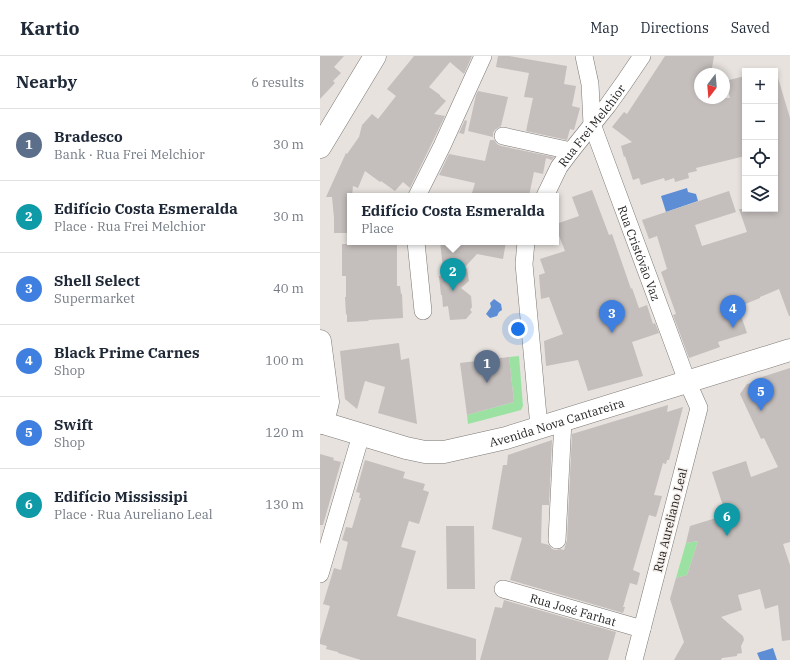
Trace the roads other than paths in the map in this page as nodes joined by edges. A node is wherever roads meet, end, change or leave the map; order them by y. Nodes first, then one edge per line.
1 (375, 56) edge
2 (483, 56) edge
3 (584, 56) edge
4 (642, 56) edge
5 (592, 124) junction
6 (503, 136) dead end
7 (320, 147) edge
8 (571, 151) junction
9 (418, 193) edge
10 (546, 193) edge
11 (416, 245) edge
12 (526, 245) edge
13 (422, 312) dead end
14 (320, 341) edge
15 (790, 350) edge
16 (687, 381) junction
17 (563, 420) junction
18 (322, 423) edge
19 (539, 427) junction
20 (361, 435) junction
21 (557, 540) dead end
22 (320, 574) edge
23 (504, 589) dead end
24 (642, 629) junction
25 (634, 660) edge

1 - 7 main road
2 - 9 street
3 - 5 street, Rua Cristóvão Vaz
4 - 5 street, Rua Frei Melchior
5 - 8 street, Rua Frei Melchior
5 - 16 street, Rua Cristóvão Vaz
6 - 8 street
8 - 10 street, Rua Frei Melchior
11 - 13 street
12 - 19 street
14 - 18 main road
15 - 16 main road, Avenida Nova Cantareira
16 - 17 main road, Avenida Nova Cantareira
16 - 24 street, Rua Aureliano Leal
17 - 19 main road, Avenida Nova Cantareira
17 - 21 street
18 - 20 main road, Avenida Nova Cantareira
19 - 20 main road, Avenida Nova Cantareira
20 - 22 street
23 - 24 street, Rua José Farhat
24 - 25 street, Rua Aureliano Leal

